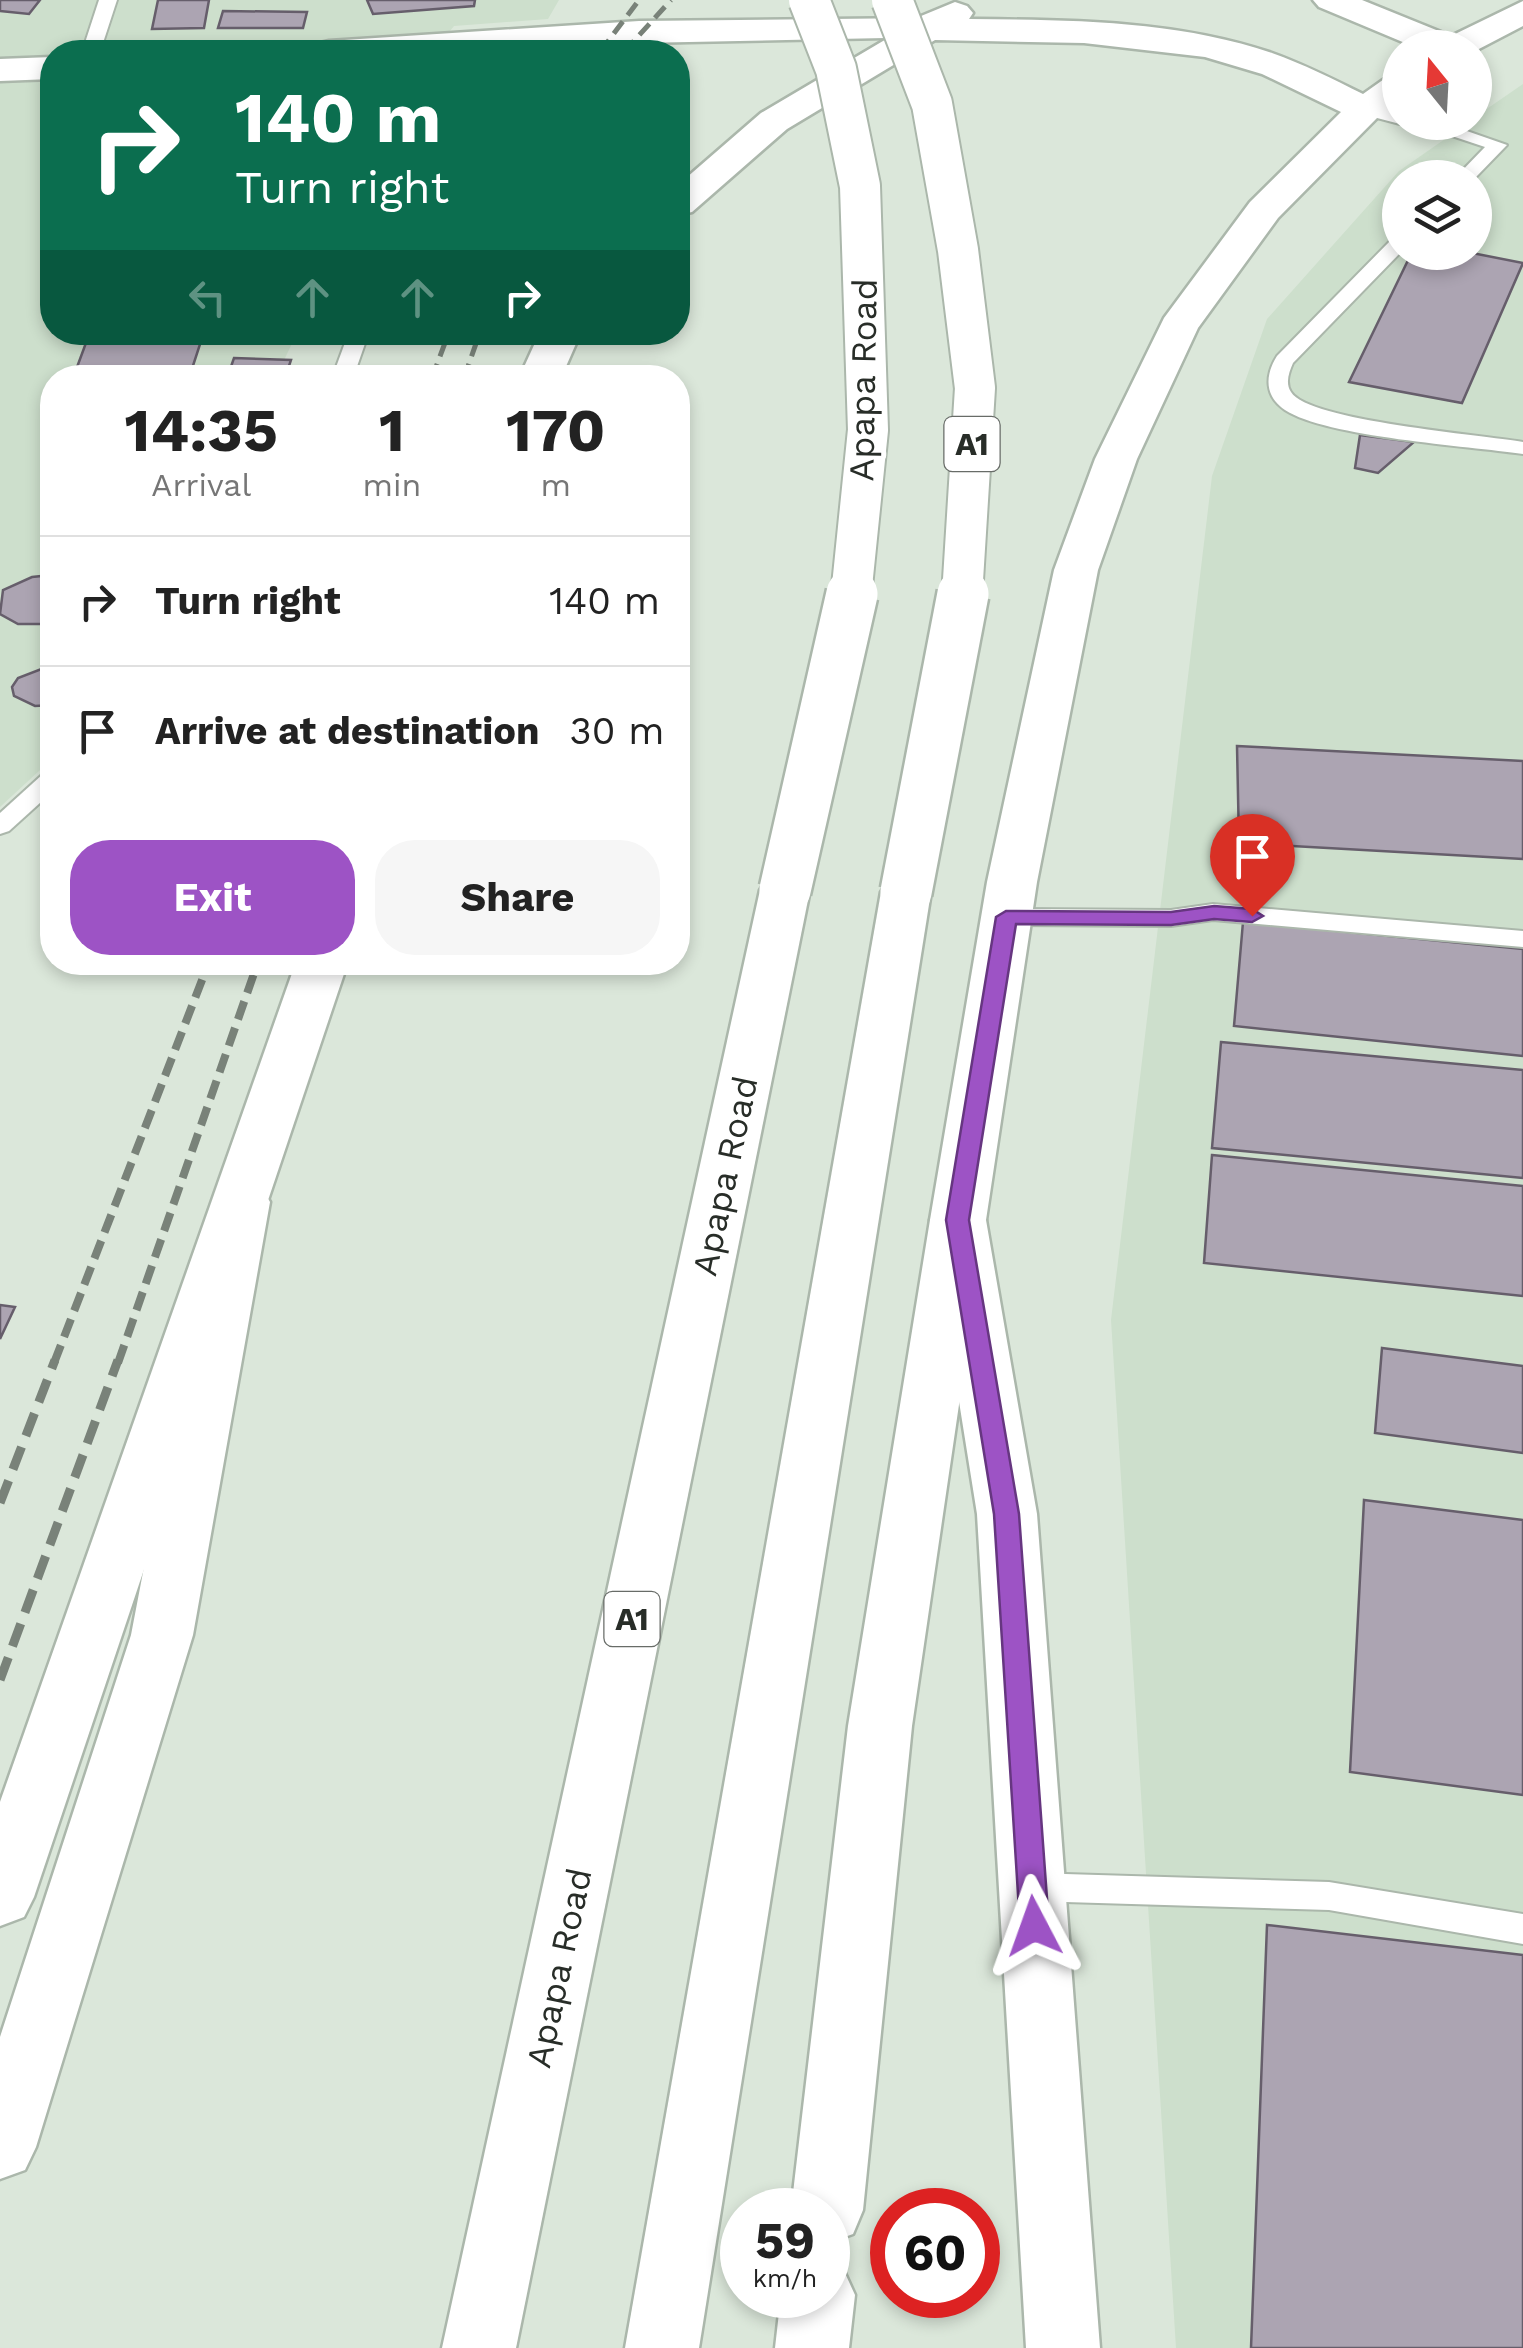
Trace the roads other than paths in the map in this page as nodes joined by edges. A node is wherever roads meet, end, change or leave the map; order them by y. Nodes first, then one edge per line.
1 (108, 0) edge
2 (808, 0) edge
3 (844, 0) edge
4 (980, 0) edge
5 (1331, 0) edge
6 (1523, 12) edge
7 (907, 15) edge
8 (1407, 30) edge
9 (1488, 30) edge
10 (639, 32) junction
11 (96, 40) edge
12 (559, 40) edge
13 (40, 68) edge
14 (0, 70) edge
15 (1382, 102) edge
16 (1382, 109) edge
17 (1481, 140) edge
18 (1498, 145) junction
19 (1523, 151) edge
20 (1483, 160) edge
21 (690, 194) edge
22 (1382, 260) edge
23 (1522, 444) edge
24 (40, 791) edge
25 (0, 826) edge
26 (1006, 917) junction
27 (1523, 939) edge
28 (318, 975) edge
29 (242, 1202) junction
30 (958, 1220) junction
31 (1032, 1887) junction
32 (0, 1896) edge
33 (1523, 1928) edge
34 (0, 2147) edge
35 (829, 2188) edge
36 (815, 2318) edge
37 (479, 2348) edge
38 (662, 2348) edge
39 (812, 2348) edge
40 (1062, 2348) edge

1 - 11 lane
2 - 37 main road, Apapa Road / A1, bridge
3 - 10 main road
4 - 7 main road
5 - 8 main road
6 - 9 main road
7 - 10 main road
7 - 15 main road
7 - 21 main road
7 - 38 main road, A1, bridge
10 - 12 main road
13 - 14 main road
16 - 26 main road
17 - 18 lane
18 - 19 lane
18 - 20 lane
22 - 23 lane
24 - 25 lane
26 - 27 lane
26 - 30 main road
28 - 29 main road
29 - 32 main road
29 - 34 main road
30 - 31 main road
30 - 35 main road
31 - 33 lane
31 - 40 main road
36 - 39 main road

